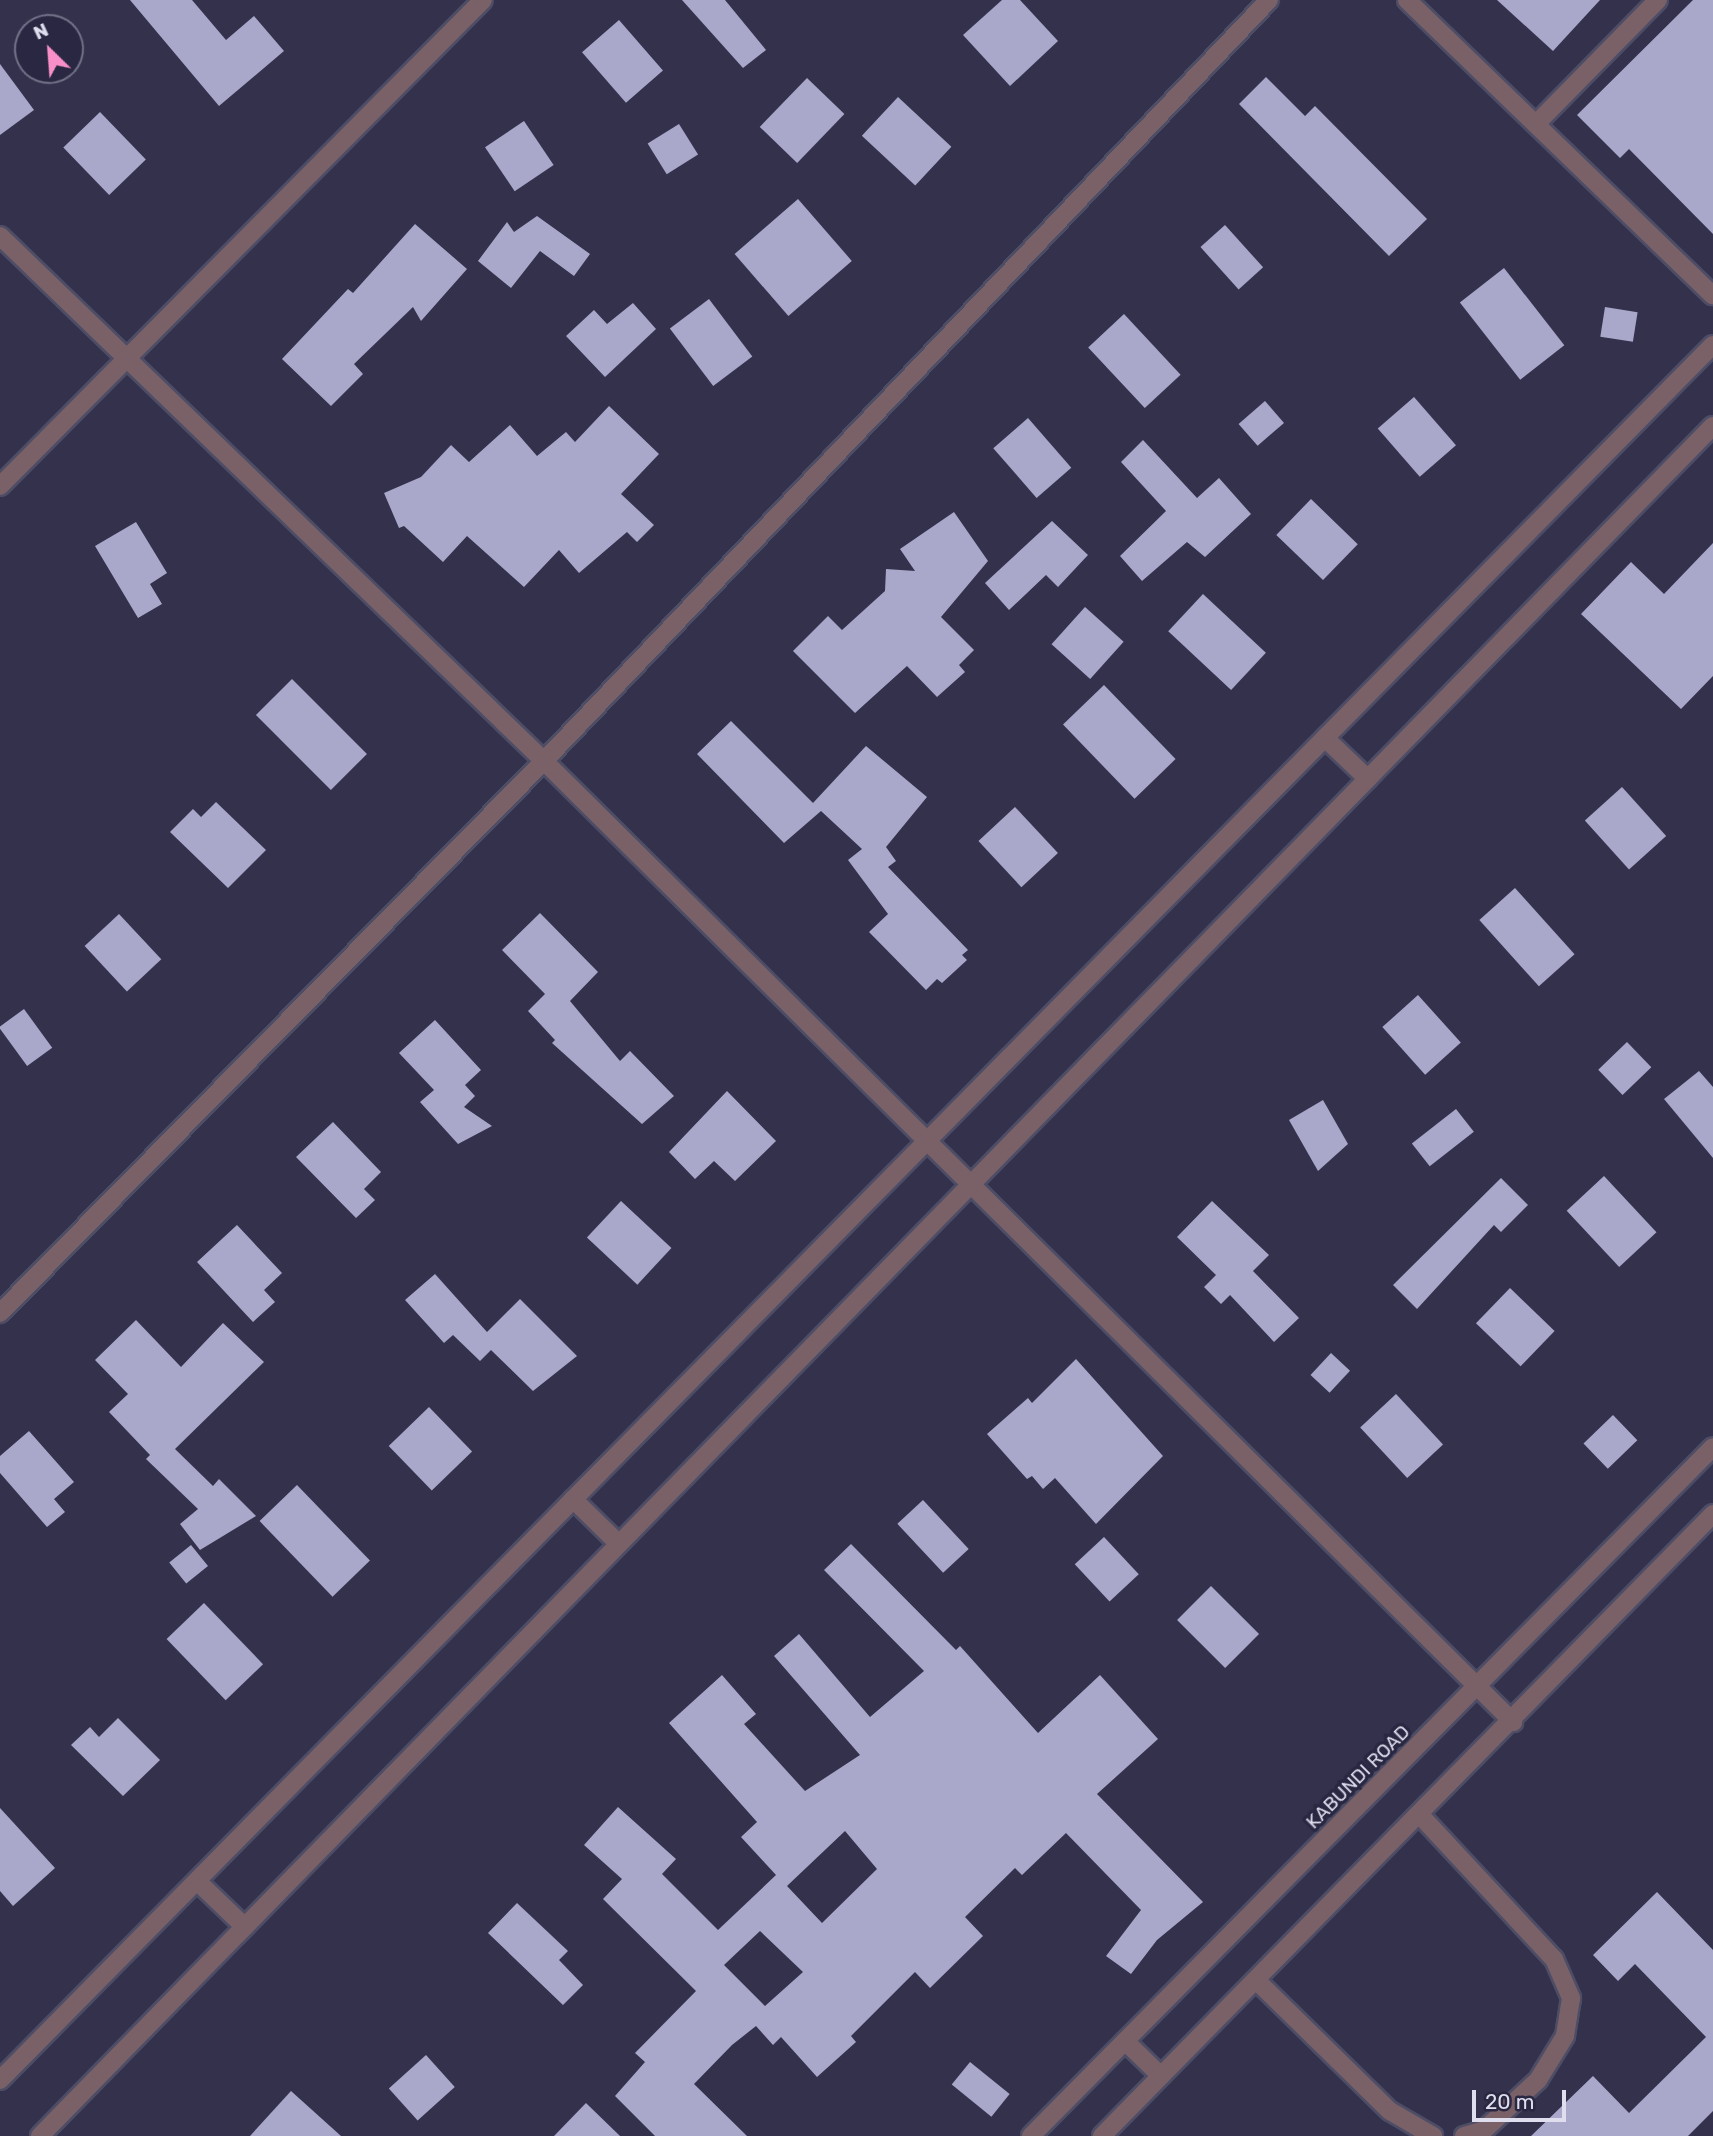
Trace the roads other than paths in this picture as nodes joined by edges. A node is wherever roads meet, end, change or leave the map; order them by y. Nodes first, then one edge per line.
1 (483, 0) edge
2 (1269, 0) edge
3 (1407, 0) edge
4 (1658, 0) edge
5 (1536, 124) junction
6 (0, 236) edge
7 (1713, 295) edge
8 (1713, 345) edge
9 (125, 355) junction
10 (1713, 426) edge
11 (0, 486) edge
12 (1325, 738) junction
13 (544, 761) junction
14 (1368, 779) junction
15 (926, 1140) junction
16 (971, 1185) junction
17 (0, 1312) edge
18 (1713, 1447) edge
19 (573, 1499) junction
20 (1713, 1514) edge
21 (619, 1544) junction
22 (1477, 1687) junction
23 (1513, 1721) junction
24 (1420, 1815) junction
25 (197, 1881) junction
26 (245, 1927) junction
27 (1256, 1980) junction
28 (1125, 2041) junction
29 (1161, 2076) junction
30 (0, 2080) edge
31 (40, 2136) edge
32 (1031, 2136) edge
33 (1102, 2136) edge
34 (1433, 2136) edge
35 (1464, 2136) edge

1 - 9 street
2 - 13 street
3 - 5 street
4 - 5 street
5 - 7 street
6 - 9 street
8 - 12 street
9 - 11 street
9 - 13 street
10 - 14 street
12 - 14 street
12 - 15 street
13 - 15 street
13 - 17 street
14 - 16 street
15 - 16 street
15 - 19 street
16 - 21 street
16 - 22 street
18 - 22 street, KABUNDI ROAD
19 - 21 street
19 - 25 street
20 - 23 street
21 - 26 street
22 - 23 street
22 - 28 street, KABUNDI ROAD
23 - 24 street
24 - 27 street
24 - 35 street
25 - 26 street
25 - 30 street
26 - 31 street
27 - 29 street
27 - 34 street
28 - 29 street
28 - 32 street, KABUNDI ROAD
29 - 33 street

